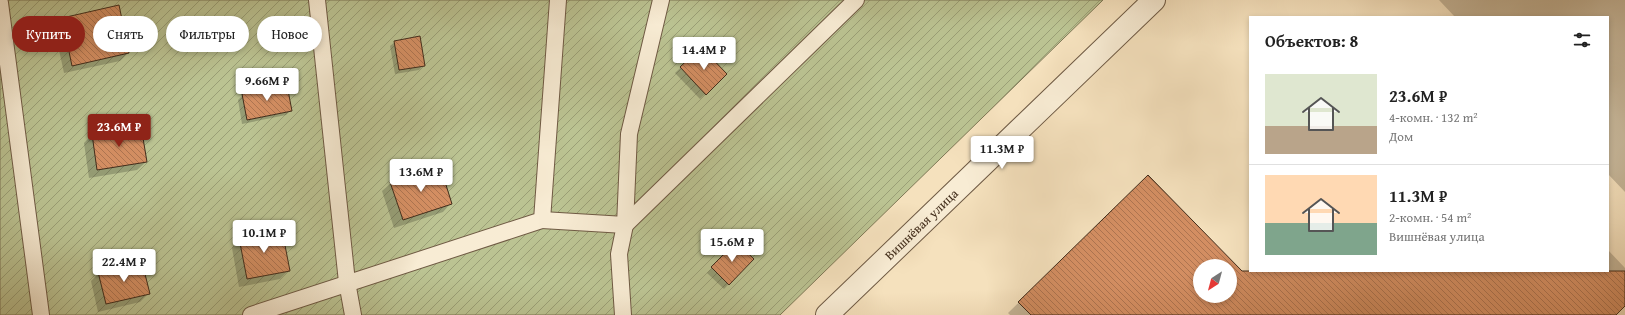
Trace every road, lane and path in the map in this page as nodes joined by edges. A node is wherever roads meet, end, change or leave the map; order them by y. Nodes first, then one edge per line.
1 (317, 0) edge
2 (558, 0) edge
3 (661, 0) edge
4 (856, 0) edge
5 (1154, 0) edge
6 (0, 3) edge
7 (542, 220) junction
8 (625, 225) junction
9 (347, 282) junction
10 (41, 315) edge
11 (251, 315) edge
12 (353, 315) edge
13 (624, 315) edge
14 (827, 315) edge

1 - 9 lane
2 - 7 lane
3 - 8 lane
4 - 8 lane
5 - 14 street, Вишнёвая улица
6 - 10 lane
7 - 8 lane
7 - 9 lane
8 - 13 lane
9 - 11 lane
9 - 12 lane

